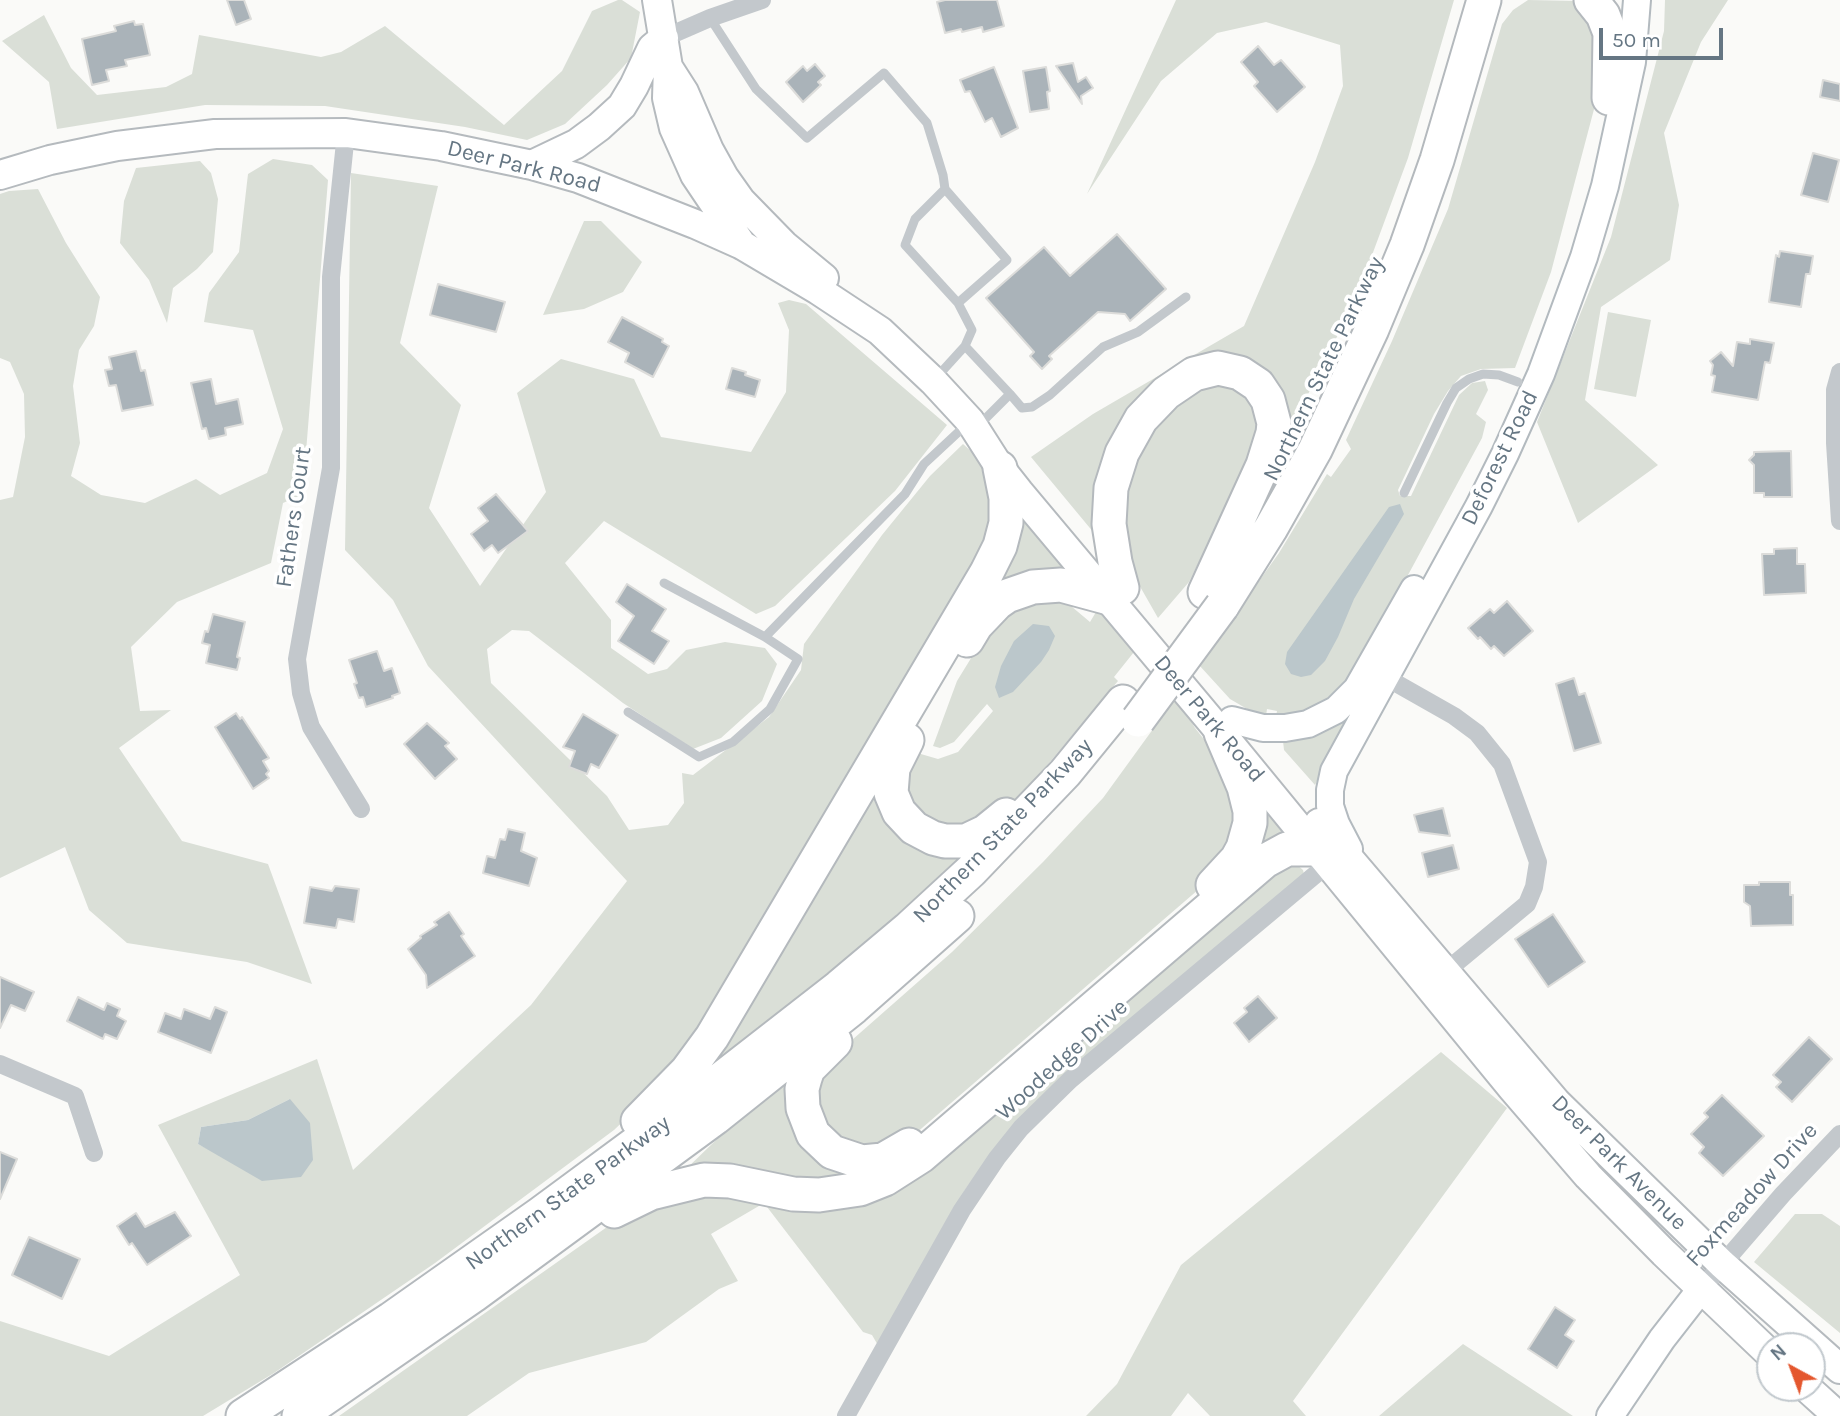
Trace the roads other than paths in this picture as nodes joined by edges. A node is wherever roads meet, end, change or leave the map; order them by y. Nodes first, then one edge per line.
1 (657, 0) edge
2 (762, 0) edge
3 (1461, 0) edge
4 (1483, 0) edge
5 (1508, 0) edge
6 (1591, 0) edge
7 (1636, 7) edge
8 (710, 18) junction
9 (664, 38) junction
10 (668, 67) junction
11 (1609, 97) junction
12 (599, 127) junction
13 (346, 133) junction
14 (441, 146) junction
15 (1437, 160) junction
16 (532, 165) junction
17 (0, 175) edge
18 (944, 189) junction
19 (742, 245) junction
20 (1186, 297) dead end
21 (958, 303) junction
22 (880, 331) junction
23 (965, 346) junction
24 (1840, 372) edge
25 (933, 381) junction
26 (1518, 382) junction
27 (1010, 394) junction
28 (973, 425) junction
29 (1000, 468) junction
30 (1404, 493) dead end
31 (1840, 521) edge
32 (664, 583) dead end
33 (1115, 593) junction
34 (1213, 599) junction
35 (765, 637) junction
36 (1387, 678) junction
37 (1130, 711) junction
38 (628, 712) dead end
39 (1226, 727) junction
40 (1094, 738) junction
41 (361, 809) dead end
42 (1322, 856) junction
43 (1363, 875) junction
44 (948, 925) junction
45 (1416, 938) joint
46 (1445, 972) junction
47 (1446, 1007) joint
48 (0, 1063) edge
49 (1840, 1134) edge
50 (94, 1153) dead end
51 (491, 1249) junction
52 (1722, 1264) junction
53 (1701, 1289) junction
54 (474, 1295) junction
55 (1756, 1341) edge
56 (1840, 1369) edge
57 (1822, 1402) edge
58 (243, 1416) edge
59 (299, 1416) edge
60 (846, 1416) edge
61 (1609, 1416) edge
62 (1838, 1416) edge

1 - 9 main road
2 - 8 street
3 - 34 highway, Northern State Parkway
4 - 15 highway, Northern State Parkway
5 - 15 highway
6 - 11 highway
7 - 11 street, Deforest Road
7 - 36 street, Deforest Road
8 - 9 street
8 - 18 lane
9 - 10 main road
9 - 12 main road
10 - 19 main road
10 - 22 main road
11 - 26 street, Deforest Road
12 - 14 main road
12 - 16 main road
13 - 14 main road, Deer Park Road
13 - 17 main road, Deer Park Road
13 - 41 street, Fathers Court
14 - 16 main road, Deer Park Road
15 - 34 highway, Northern State Parkway
16 - 19 main road, Deer Park Road
18 - 21 lane
18 - 21 lane
19 - 22 main road, Deer Park Road
20 - 27 lane
21 - 23 lane
22 - 25 main road, Deer Park Road
23 - 25 lane
23 - 27 lane
24 - 31 street
25 - 28 main road, Deer Park Road
26 - 30 lane
26 - 39 street, Deforest Road
27 - 28 lane
28 - 29 main road, Deer Park Road
28 - 33 main road, Deer Park Road
28 - 35 lane
29 - 33 main road, Deer Park Road
29 - 51 highway
32 - 35 lane
33 - 34 highway
33 - 39 main road, Deer Park Road
33 - 40 highway
34 - 37 highway, Northern State Parkway, bridge
35 - 38 lane
36 - 43 street, Deforest Road
36 - 46 street
37 - 40 highway, Northern State Parkway
37 - 44 highway, Northern State Parkway
39 - 42 main road, Deer Park Road
39 - 43 main road, Deer Park Road
39 - 44 highway
40 - 51 highway, Northern State Parkway
42 - 47 main road, Deer Park Road
42 - 54 highway
42 - 60 street, Woodedge Drive
43 - 45 main road, Deer Park Road
44 - 54 highway, Northern State Parkway
45 - 46 main road, Deer Park Avenue
46 - 52 main road, Deer Park Avenue
47 - 53 main road, Deer Park Avenue
48 - 50 street
49 - 52 street, Foxmeadow Drive
51 - 58 highway, Northern State Parkway
52 - 53 street, Foxmeadow Drive
52 - 56 main road, Deer Park Avenue
53 - 55 main road, Deer Park Avenue
53 - 61 street
54 - 59 highway, Northern State Parkway
57 - 62 main road

